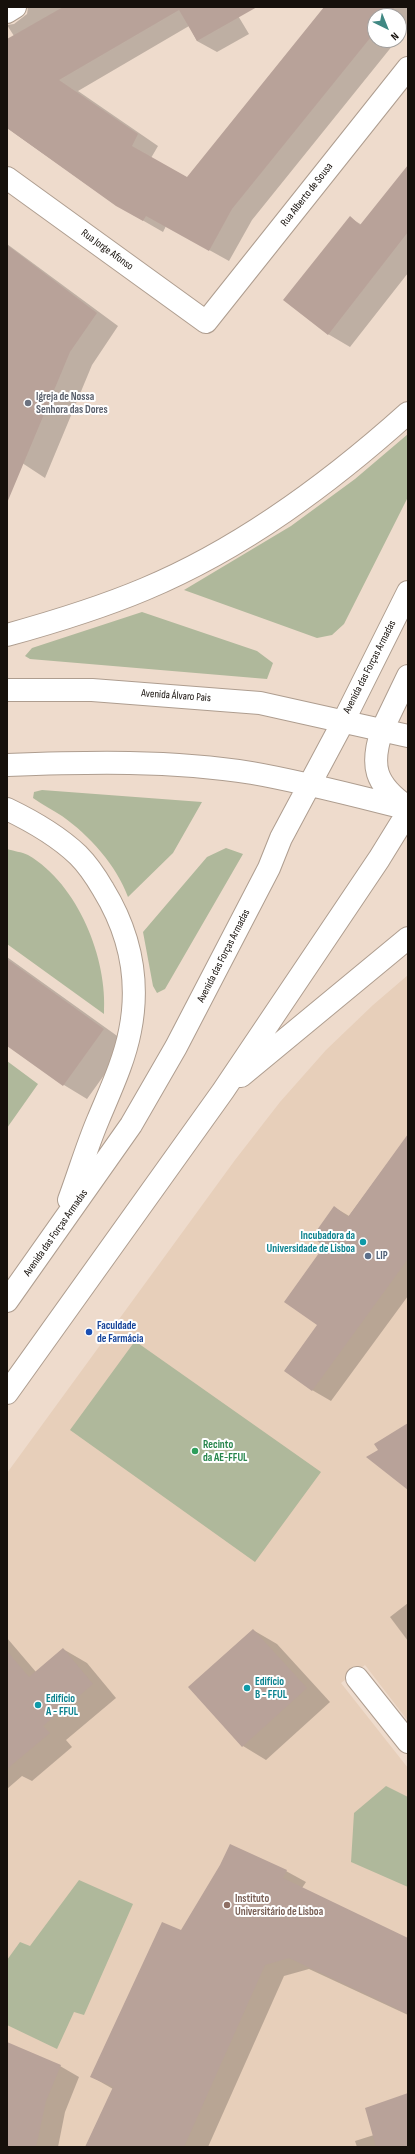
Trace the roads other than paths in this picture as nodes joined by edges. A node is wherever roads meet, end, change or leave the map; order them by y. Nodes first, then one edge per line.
1 (16, 7) edge
2 (7, 12) edge
3 (408, 68) edge
4 (7, 178) edge
5 (206, 322) joint
6 (408, 413) edge
7 (408, 592) edge
8 (7, 635) edge
9 (408, 676) edge
10 (7, 690) edge
11 (343, 722) junction
12 (382, 730) junction
13 (408, 736) edge
14 (7, 765) edge
15 (310, 785) junction
16 (7, 809) edge
17 (408, 810) edge
18 (408, 938) edge
19 (223, 1091) junction
20 (59, 1227) junction
21 (7, 1301) edge
22 (7, 1393) edge
23 (357, 1678) dead end
24 (408, 1742) edge

1 - 2 main road
3 - 5 main road, Rua Alberto de Sousa
4 - 5 main road, Rua Jorge Afonso
6 - 8 main road
7 - 11 main road, Avenida das Forças Armadas
9 - 12 main road
10 - 11 main road, Avenida Álvaro Pais
11 - 12 main road, Avenida Álvaro Pais
11 - 15 main road, Avenida das Forças Armadas
12 - 13 main road, Avenida Álvaro Pais
12 - 17 main road
14 - 15 main road
15 - 17 main road
15 - 20 main road, Avenida das Forças Armadas
16 - 20 main road
17 - 19 main road
18 - 19 main road
19 - 22 main road
20 - 21 main road, Avenida das Forças Armadas
23 - 24 main road

